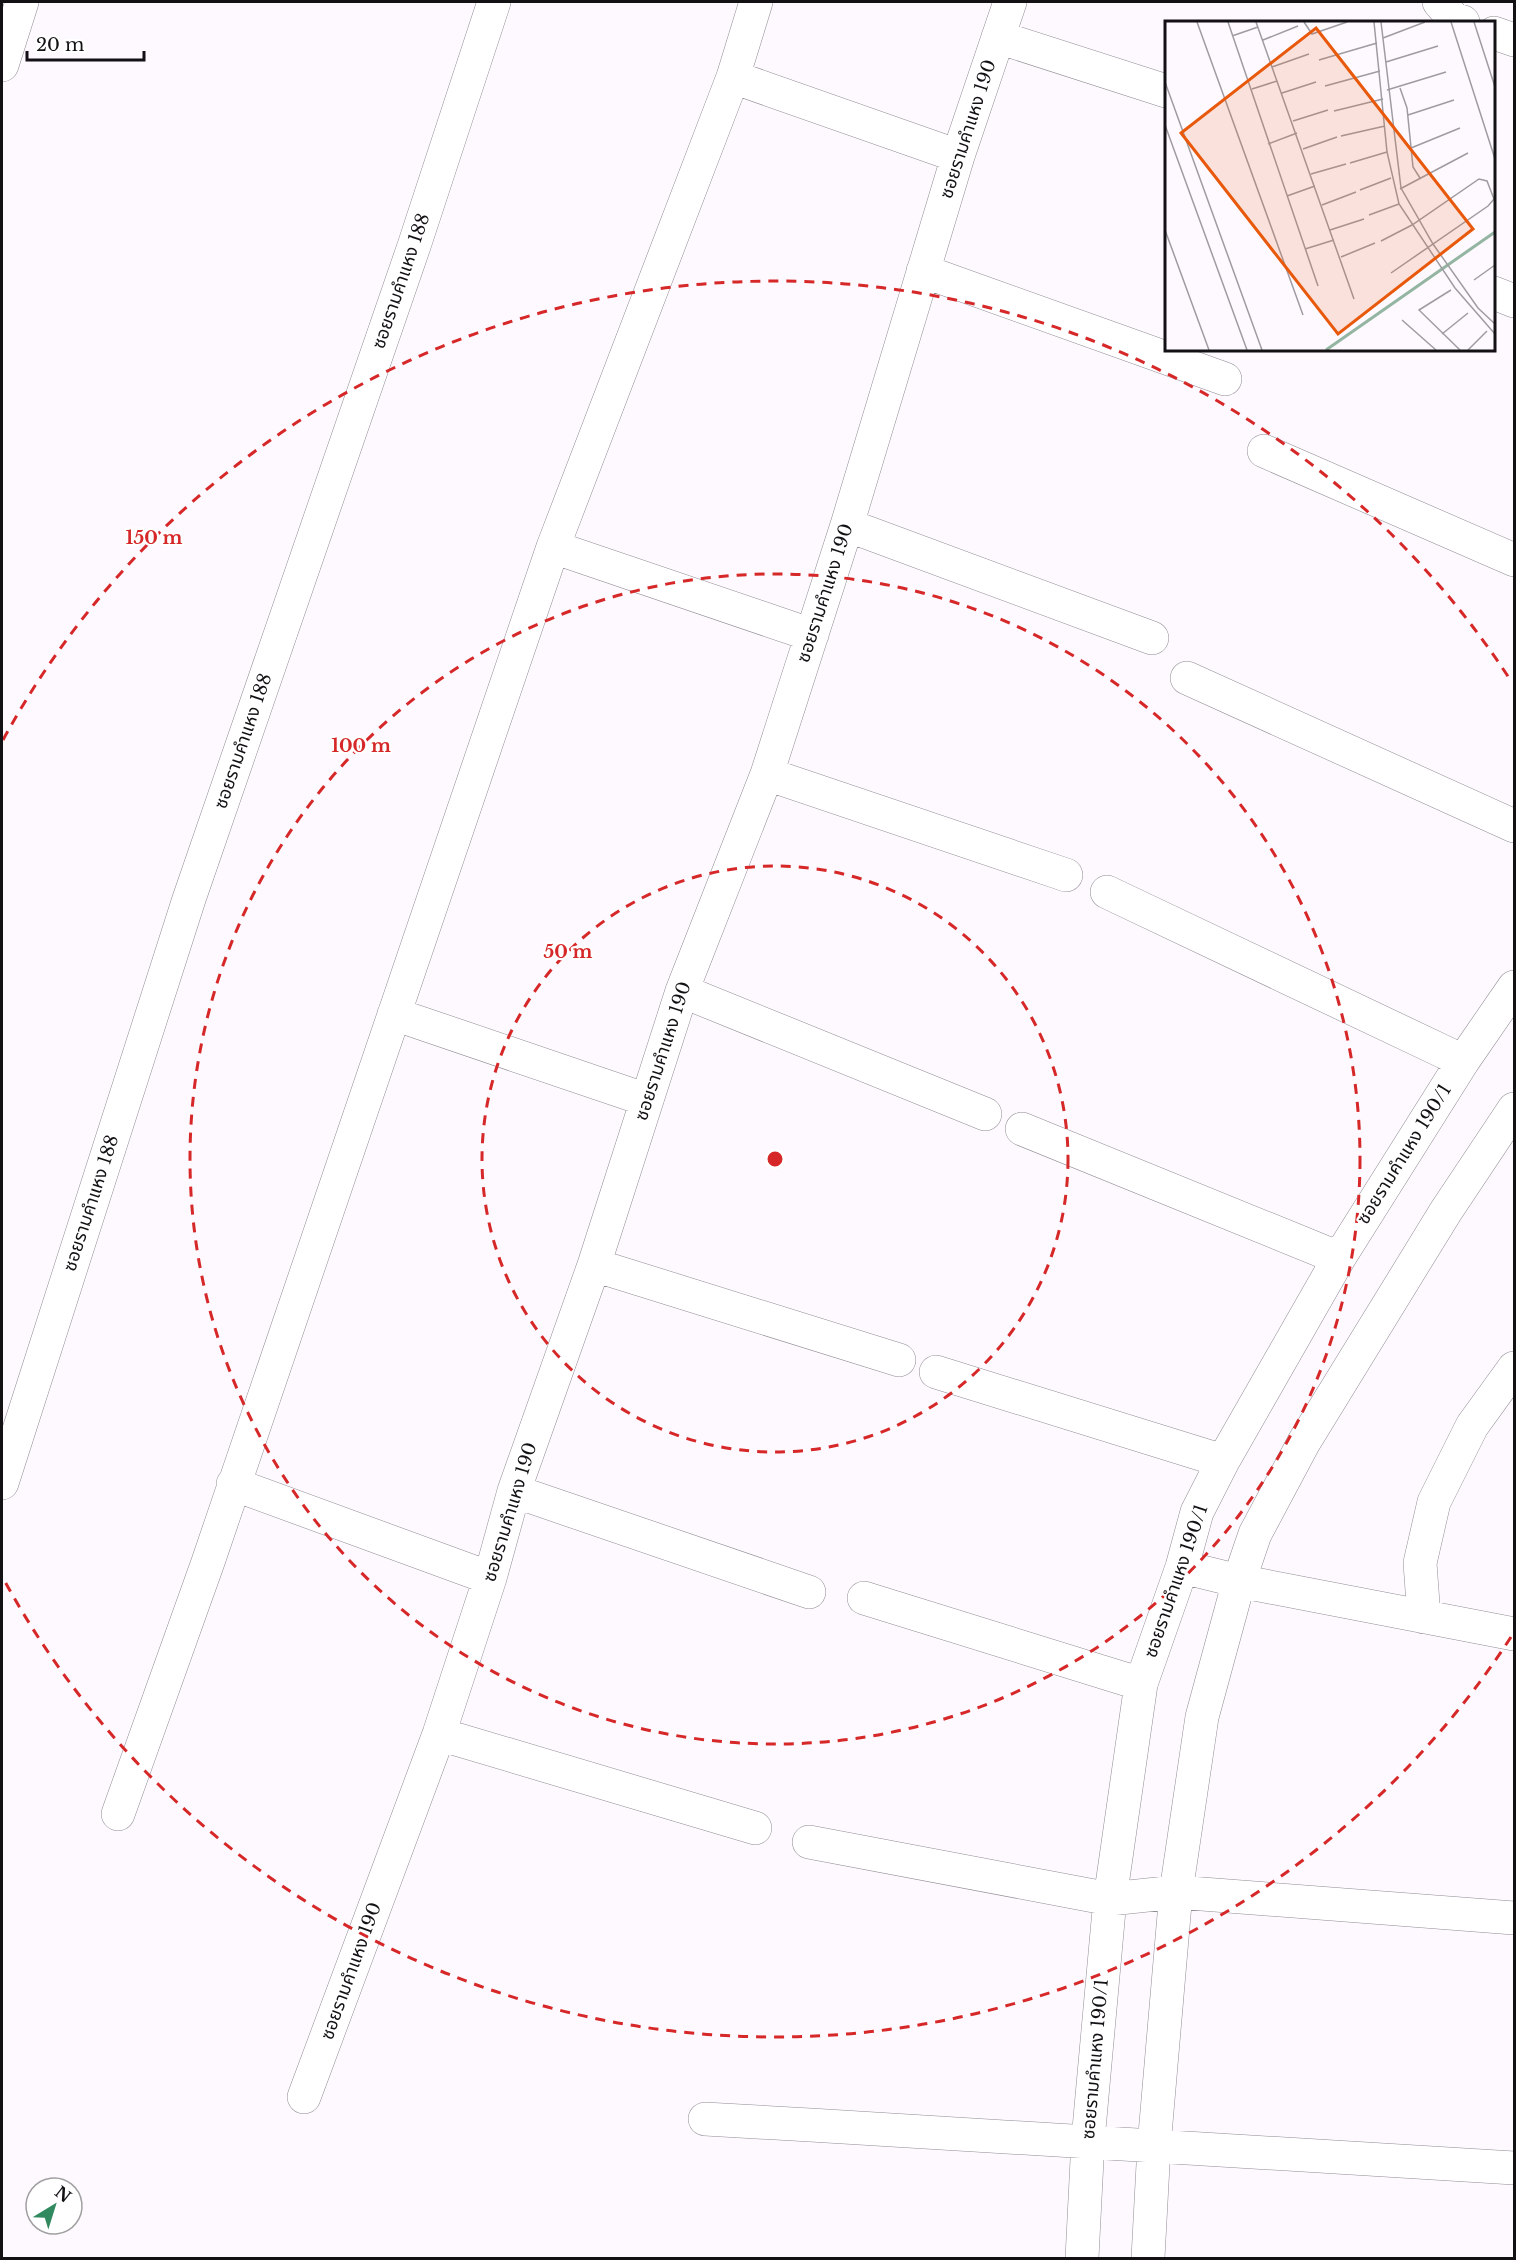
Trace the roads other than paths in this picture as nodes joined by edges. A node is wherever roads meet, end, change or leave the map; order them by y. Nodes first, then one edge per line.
1 (22, 2) edge
2 (494, 2) edge
3 (756, 2) edge
4 (1010, 2) edge
5 (1439, 2) edge
6 (1460, 21) edge
7 (1495, 33) edge
8 (998, 37) junction
9 (1515, 40) edge
10 (2, 65) edge
11 (733, 77) junction
12 (1165, 90) edge
13 (958, 156) junction
14 (923, 272) junction
15 (1495, 293) edge
16 (1515, 301) edge
17 (1226, 379) dead end
18 (1264, 451) dead end
19 (847, 525) junction
20 (553, 547) junction
21 (1515, 560) edge
22 (812, 635) junction
23 (1152, 638) dead end
24 (1187, 678) dead end
25 (767, 774) junction
26 (1515, 826) edge
27 (1066, 875) dead end
28 (1107, 892) dead end
29 (1515, 987) edge
30 (682, 992) junction
31 (394, 1014) junction
32 (1463, 1060) junction
33 (647, 1100) junction
34 (1515, 1109) edge
35 (985, 1114) dead end
36 (1022, 1129) dead end
37 (1339, 1258) junction
38 (594, 1265) junction
39 (899, 1360) dead end
40 (1515, 1368) edge
41 (936, 1372) dead end
42 (1223, 1461) junction
43 (2, 1483) edge
44 (233, 1484) junction
45 (514, 1491) junction
46 (1182, 1567) junction
47 (490, 1578) junction
48 (1239, 1581) junction
49 (809, 1592) dead end
50 (864, 1598) dead end
51 (1424, 1617) junction
52 (1515, 1634) edge
53 (1141, 1684) junction
54 (440, 1734) junction
55 (118, 1814) dead end
56 (755, 1828) dead end
57 (808, 1842) dead end
58 (1176, 1892) junction
59 (1110, 1899) junction
60 (1515, 1918) edge
61 (304, 2097) dead end
62 (705, 2118) dead end
63 (1088, 2140) junction
64 (1154, 2146) junction
65 (1515, 2168) edge
66 (1082, 2259) edge
67 (1148, 2259) edge

1 - 10 street
2 - 43 street, ซอยรามคำแหง 188
3 - 11 street
4 - 8 street, ซอยรามคำแหง 190
5 - 6 street
7 - 9 street
8 - 12 street
8 - 13 street, ซอยรามคำแหง 190
11 - 13 street
11 - 20 street
13 - 14 street, ซอยรามคำแหง 190
14 - 17 street
14 - 19 street, ซอยรามคำแหง 190
15 - 16 street
18 - 21 street
19 - 22 street, ซอยรามคำแหง 190
19 - 23 street
20 - 22 street
20 - 31 street
22 - 25 street, ซอยรามคำแหง 190
24 - 26 street
25 - 27 street
25 - 30 street, ซอยรามคำแหง 190
28 - 32 street
29 - 32 street, ซอยรามคำแหง 190/1
30 - 33 street, ซอยรามคำแหง 190
30 - 35 street
31 - 33 street
31 - 44 street
32 - 37 street, ซอยรามคำแหง 190/1
33 - 38 street, ซอยรามคำแหง 190
34 - 48 street
36 - 37 street
37 - 42 street, ซอยรามคำแหง 190/1
38 - 39 street
38 - 45 street, ซอยรามคำแหง 190
40 - 51 street
41 - 42 street
42 - 46 street, ซอยรามคำแหง 190/1
44 - 47 street
44 - 55 street
45 - 47 street, ซอยรามคำแหง 190
45 - 49 street
46 - 48 street
46 - 53 street, ซอยรามคำแหง 190/1
47 - 54 street, ซอยรามคำแหง 190
48 - 51 street
48 - 58 street
50 - 53 street
51 - 52 street
53 - 59 street, ซอยรามคำแหง 190/1
54 - 56 street
54 - 61 street, ซอยรามคำแหง 190
57 - 59 street
58 - 59 street
58 - 60 street
58 - 64 street
59 - 63 street, ซอยรามคำแหง 190/1
62 - 63 street
63 - 64 street
63 - 66 street, ซอยรามคำแหง 190/1
64 - 65 street
64 - 67 street

